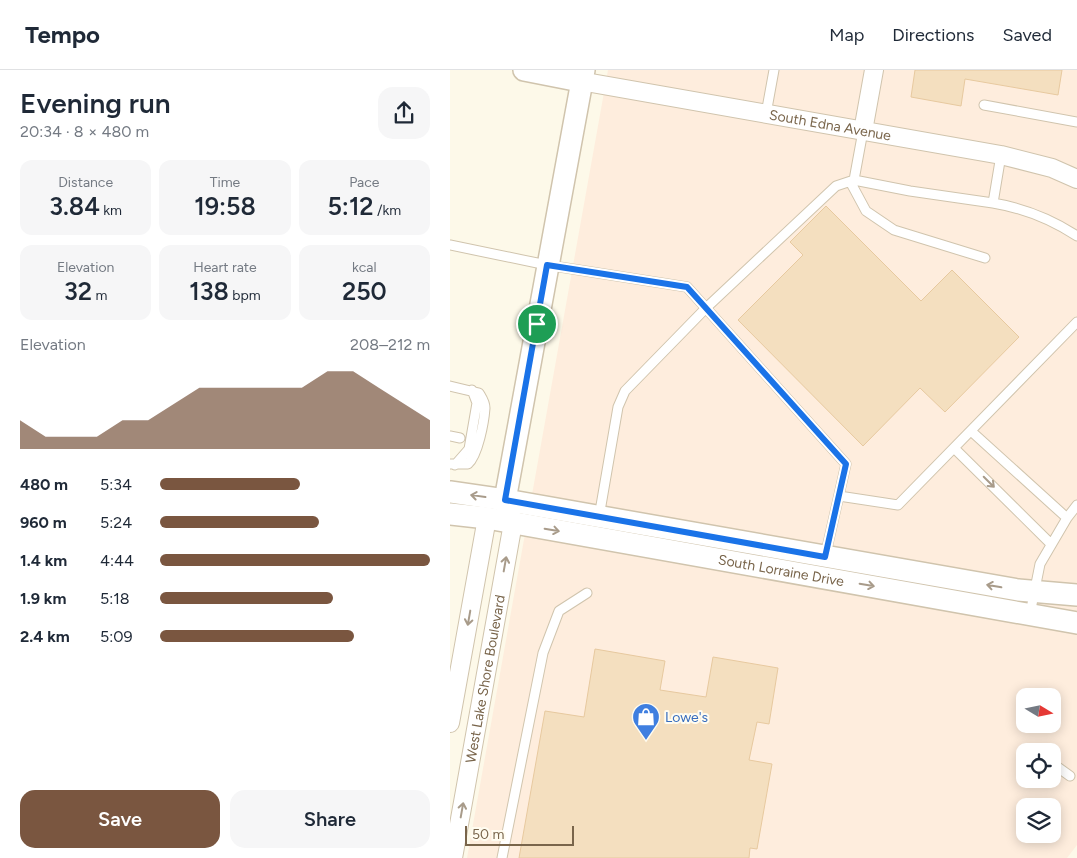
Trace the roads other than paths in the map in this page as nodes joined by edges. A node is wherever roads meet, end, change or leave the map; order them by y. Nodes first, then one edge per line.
1 (524, 70) edge
2 (774, 70) edge
3 (874, 70) edge
4 (582, 74) edge
5 (984, 105) dead end
6 (766, 114) junction
7 (1077, 122) edge
8 (863, 131) junction
9 (1001, 155) junction
10 (854, 180) junction
11 (1077, 180) edge
12 (993, 203) junction
13 (1077, 236) edge
14 (450, 245) edge
15 (985, 258) dead end
16 (547, 265) junction
17 (706, 308) junction
18 (1077, 322) edge
19 (450, 386) edge
20 (971, 431) junction
21 (450, 436) edge
22 (460, 438) dead end
23 (954, 448) junction
24 (452, 464) edge
25 (450, 492) edge
26 (839, 496) junction
27 (505, 500) junction
28 (1077, 505) edge
29 (450, 514) edge
30 (599, 517) junction
31 (487, 518) junction
32 (1067, 518) junction
33 (512, 523) junction
34 (1051, 544) junction
35 (825, 557) junction
36 (1034, 591) junction
37 (586, 593) dead end
38 (1077, 595) edge
39 (1030, 614) junction
40 (1077, 623) edge
41 (450, 723) edge
42 (1061, 769) edge
43 (1070, 776) dead end
44 (453, 858) edge
45 (502, 858) edge

1 - 4 street
2 - 6 lane
3 - 8 street
4 - 6 street, South Edna Avenue
4 - 16 street, West Lake Shore Boulevard
5 - 7 lane
6 - 8 street, South Edna Avenue
8 - 9 street, South Edna Avenue
8 - 10 lane
9 - 11 street, South Edna Avenue
9 - 12 lane
10 - 12 lane
10 - 15 lane
10 - 17 lane
12 - 13 lane
14 - 16 lane
16 - 17 lane
16 - 27 street, West Lake Shore Boulevard
17 - 26 lane
17 - 30 lane
18 - 20 lane
19 - 24 lane
20 - 23 lane
20 - 32 lane
21 - 22 lane
23 - 26 lane
23 -> 34 lane
27 -> 25 street, South Lorraine Drive
26 - 35 lane
27 - 30 street, South Lorraine Drive
27 - 31 street
27 - 33 street, West Lake Shore Boulevard
28 - 32 lane
29 - 31 street, South Lorraine Drive
30 - 35 street, South Lorraine Drive
31 - 33 street, South Lorraine Drive
31 -> 41 street, West Lake Shore Boulevard
32 - 34 lane
33 -> 39 street, South Lorraine Drive
44 -> 33 street, West Lake Shore Boulevard
34 - 36 lane
36 -> 35 street, South Lorraine Drive
36 - 38 street, South Lorraine Drive
36 - 39 lane
37 - 45 lane
39 - 40 street, South Lorraine Drive
42 - 43 lane

